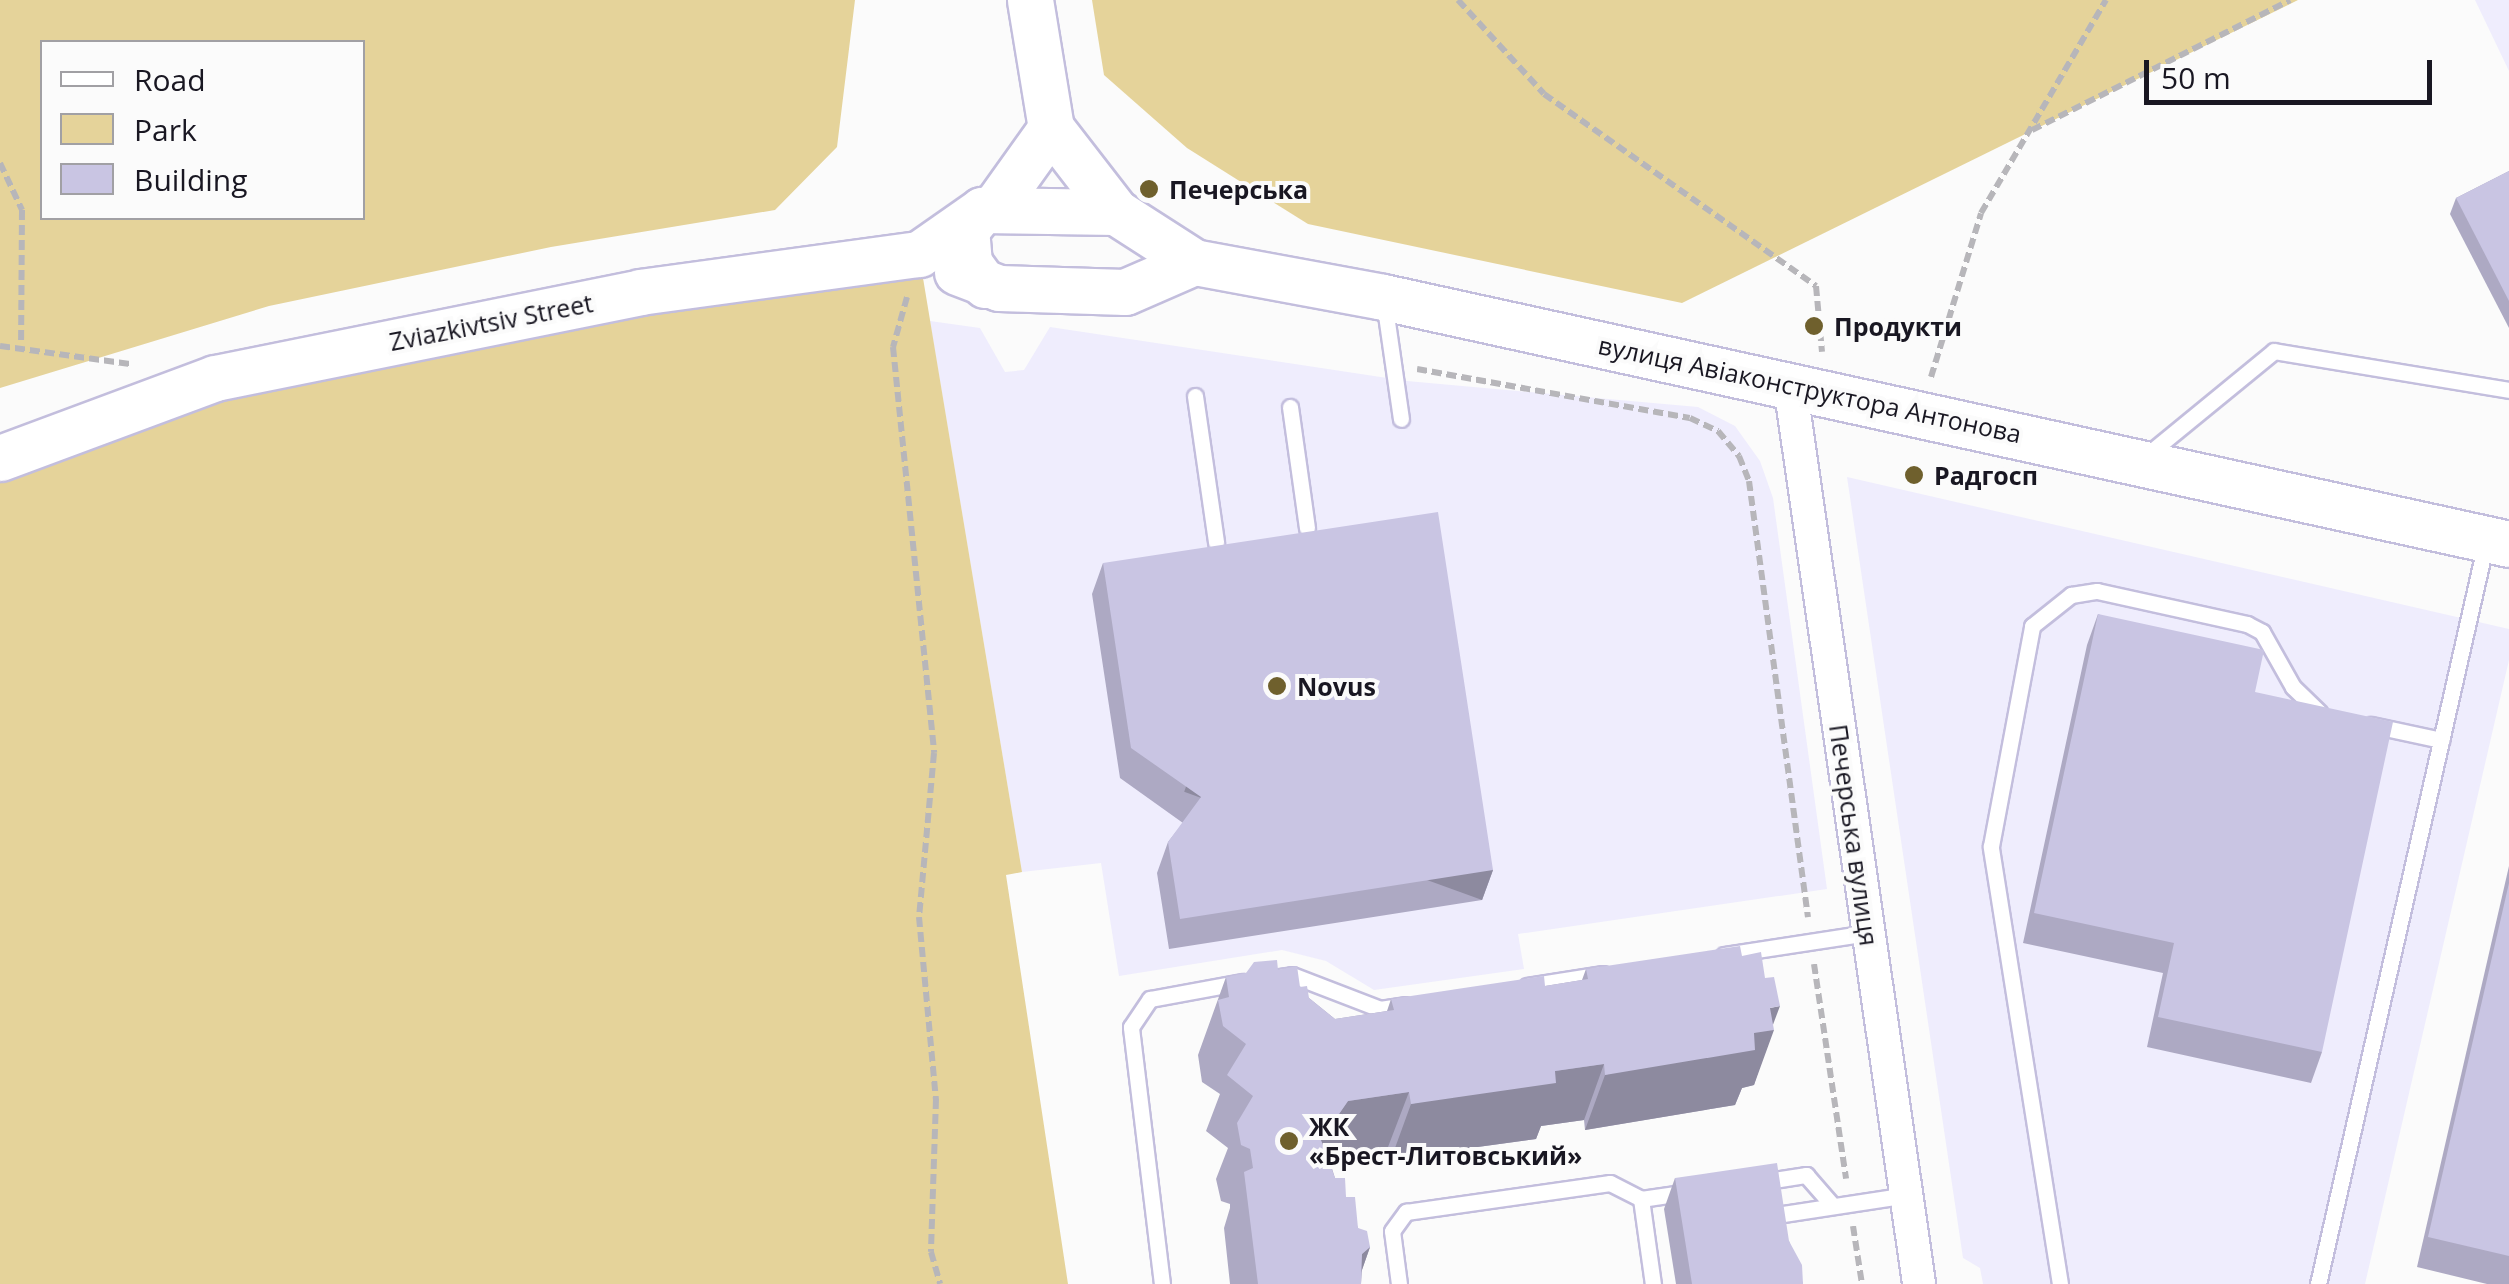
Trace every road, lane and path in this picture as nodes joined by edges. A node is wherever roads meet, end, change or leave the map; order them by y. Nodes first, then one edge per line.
1 (1030, 0) edge
2 (1458, 0) edge
3 (2106, 0) edge
4 (2290, 0) edge
5 (1051, 128) junction
6 (2029, 132) junction
7 (0, 163) edge
8 (988, 209) junction
9 (1119, 213) junction
10 (918, 254) junction
11 (1194, 262) junction
12 (985, 284) junction
13 (1125, 292) junction
14 (1383, 297) junction
15 (21, 345) junction
16 (0, 346) edge
17 (137, 365) dead end
18 (1394, 365) junction
19 (1808, 389) junction
20 (2509, 390) edge
21 (1195, 396) dead end
22 (1290, 407) dead end
23 (1920, 413) junction
24 (1402, 420) dead end
25 (0, 458) edge
26 (2140, 461) junction
27 (1308, 528) edge
28 (1216, 542) edge
29 (2498, 542) edge
30 (2441, 740) junction
31 (1868, 933) junction
32 (1811, 941) junction
33 (1714, 957) edge
34 (1616, 972) edge
35 (1498, 990) edge
36 (1420, 1003) edge
37 (1732, 1186) edge
38 (1714, 1188) edge
39 (1907, 1195) junction
40 (1640, 1199) junction
41 (1850, 1204) junction
42 (1832, 1206) junction
43 (1770, 1216) edge
44 (940, 1284) edge
45 (1162, 1284) edge
46 (1399, 1284) edge
47 (1653, 1284) edge
48 (1862, 1284) edge
49 (1920, 1284) edge
50 (2060, 1284) edge
51 (2318, 1284) edge

1 - 5 main road
2 - 19 path
3 - 6 path
4 - 6 path
5 - 8 main road
5 - 9 main road
6 - 23 path
7 - 15 path
8 - 9 main road
8 - 10 main road, Zviazkivtsiv Street
8 - 12 main road
9 - 11 main road, вулиця Авіаконструктора Антонова
9 - 13 main road
10 - 12 main road
10 - 25 main road, Zviazkivtsiv Street
10 - 44 path
11 - 13 main road
11 - 14 main road, вулиця Авіаконструктора Антонова
12 - 13 main road
14 - 18 lane
14 - 19 main road, вулиця Авіаконструктора Антонова
15 - 16 path
15 - 17 path
18 - 24 lane
18 - 32 path
19 - 23 main road, вулиця Авіаконструктора Антонова
19 - 31 street, Печерська вулиця
20 - 26 lane
21 - 28 lane
22 - 27 lane
23 - 26 main road, вулиця Авіаконструктора Антонова
26 - 29 main road, вулиця Авіаконструктора Антонова
29 - 30 lane
30 - 50 lane
30 - 51 lane
31 - 32 lane
31 - 39 street, Печерська вулиця
32 - 33 lane
32 - 41 path
34 - 35 lane
36 - 45 lane
37 - 42 lane
38 - 40 lane
39 - 41 lane
39 - 49 street, Печерська вулиця
40 - 46 lane
40 - 47 lane
41 - 42 lane
41 - 48 path
42 - 43 lane

